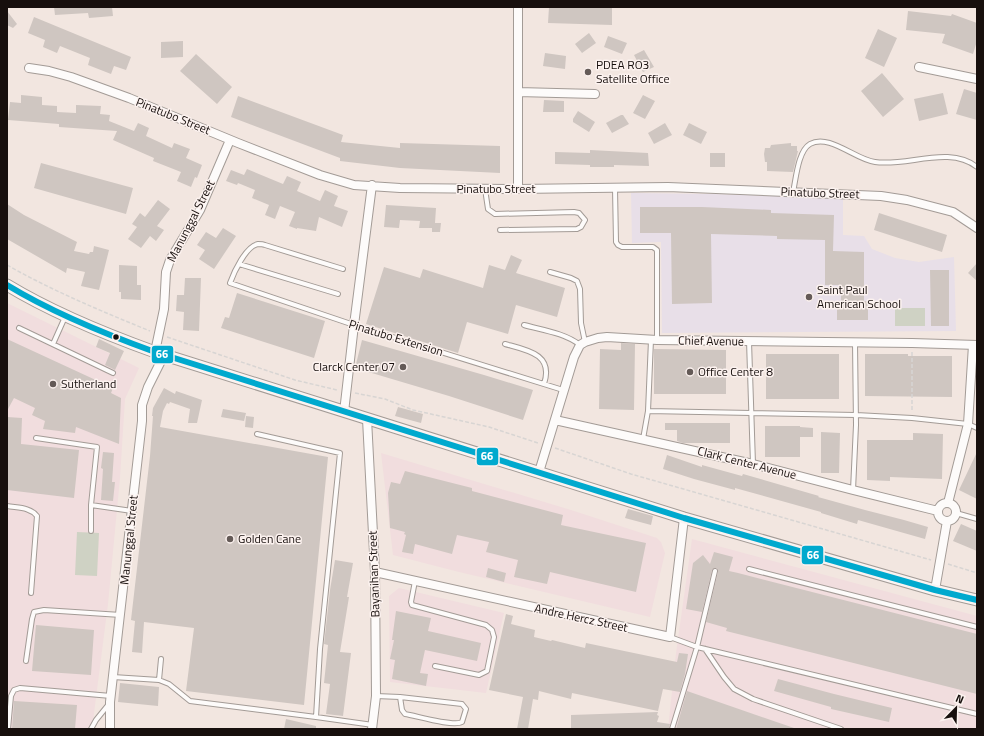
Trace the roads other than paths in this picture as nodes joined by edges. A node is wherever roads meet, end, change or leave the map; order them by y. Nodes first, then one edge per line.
1 (518, 7) edge
2 (919, 67) dead end
3 (29, 68) dead end
4 (977, 79) edge
5 (518, 92) junction
6 (595, 94) dead end
7 (230, 140) junction
8 (977, 167) edge
9 (372, 185) junction
10 (615, 188) junction
11 (485, 189) junction
12 (518, 190) junction
13 (793, 192) junction
14 (977, 228) edge
15 (500, 230) dead end
16 (240, 264) junction
17 (343, 269) dead end
18 (550, 272) dead end
19 (7, 285) edge
20 (338, 294) dead end
21 (66, 315) junction
22 (354, 325) junction
23 (524, 325) dead end
24 (19, 328) dead end
25 (654, 340) junction
26 (749, 341) junction
27 (855, 342) junction
28 (53, 344) junction
29 (505, 344) dead end
30 (582, 344) junction
31 (975, 345) edge
32 (160, 354) junction
33 (113, 373) dead end
34 (544, 384) junction
35 (563, 390) junction
36 (648, 411) junction
37 (344, 412) junction
38 (750, 414) junction
39 (856, 415) junction
40 (367, 419) junction
41 (555, 420) junction
42 (968, 424) junction
43 (977, 428) edge
44 (257, 434) dead end
45 (36, 438) dead end
46 (643, 439) junction
47 (753, 464) junction
48 (539, 472) junction
49 (854, 490) junction
50 (948, 503) junction
51 (91, 505) junction
52 (7, 506) edge
53 (132, 511) junction
54 (938, 511) junction
55 (956, 513) junction
56 (684, 518) junction
57 (977, 519) edge
58 (947, 521) junction
59 (91, 530) dead end
60 (749, 569) dead end
61 (715, 571) dead end
62 (375, 572) junction
63 (415, 581) junction
64 (935, 590) junction
65 (31, 593) dead end
66 (977, 600) edge
67 (121, 616) junction
68 (977, 627) edge
69 (670, 637) junction
70 (697, 647) junction
71 (705, 649) junction
72 (161, 659) dead end
73 (26, 661) dead end
74 (435, 666) dead end
75 (113, 677) junction
76 (159, 680) junction
77 (376, 696) junction
78 (400, 697) junction
79 (111, 699) junction
80 (977, 714) edge
81 (316, 717) junction
82 (372, 727) edge
83 (8, 729) edge
84 (91, 729) edge
85 (110, 729) edge
86 (672, 729) edge
87 (841, 729) edge

1 - 5 street
2 - 4 street
3 - 7 street, Pinatubo Street
5 - 6 street
5 - 12 street
7 - 9 street, Pinatubo Street
7 - 32 street, Manunggal Street
8 - 13 lane
9 - 11 street, Pinatubo Street
9 - 22 street
10 - 12 street, Pinatubo Street
10 - 13 street, Pinatubo Street
10 - 25 lane
11 - 12 street, Pinatubo Street
11 - 15 lane
13 - 14 street, Pinatubo Street
16 - 17 lane
16 - 20 lane
16 - 22 lane, Pinatubo Extension
18 - 30 lane
19 - 21 main road
21 - 28 lane
21 - 32 main road
22 - 34 lane, Pinatubo Extension
22 - 37 street
23 - 30 lane
24 - 28 lane
25 - 26 street, Chief Avenue
25 - 30 street, Chief Avenue
25 - 36 lane
26 - 27 street, Chief Avenue
26 - 38 lane
27 - 31 street, Chief Avenue
27 - 39 lane
28 - 33 lane
29 - 34 lane
30 - 35 street
31 - 42 street
32 - 37 main road
32 - 53 street, Manunggal Street
34 - 35 lane, Pinatubo Extension
35 - 41 street
36 - 38 lane
36 - 46 lane
37 - 40 main road
38 - 39 lane
38 - 47 lane
39 - 42 lane
39 - 49 lane
40 - 48 main road
40 - 62 street, Bayanihan Street
41 - 46 street, Clark Center Avenue
41 - 48 street
42 - 43 lane
42 - 50 street
44 - 81 lane
45 - 51 lane
46 - 47 street, Clark Center Avenue
47 - 49 street, Clark Center Avenue
48 - 56 main road
49 - 54 street, Clark Center Avenue
50 - 54 street
50 - 55 street
51 - 53 lane
51 - 59 lane
52 - 65 lane
53 - 67 street, Manunggal Street
54 - 58 street
55 - 57 lane
55 - 58 street
56 - 64 main road
56 - 69 street
58 - 64 street
60 - 68 lane
61 - 70 lane
62 - 63 street, Andre Hercz Street
62 - 77 street, Bayanihan Street
63 - 69 street, Andre Hercz Street
63 - 74 lane
64 - 66 main road
67 - 73 lane
67 - 75 street, Manunggal Street
69 - 70 lane
70 - 71 lane
70 - 86 lane
71 - 80 lane
71 - 87 lane
72 - 76 lane
75 - 76 lane
75 - 79 street, Manunggal Street
76 - 81 lane
77 - 78 lane
77 - 82 street, Bayanihan Street
78 - 78 lane
79 - 83 lane
79 - 84 lane
79 - 85 street, Manunggal Street
81 - 82 lane

